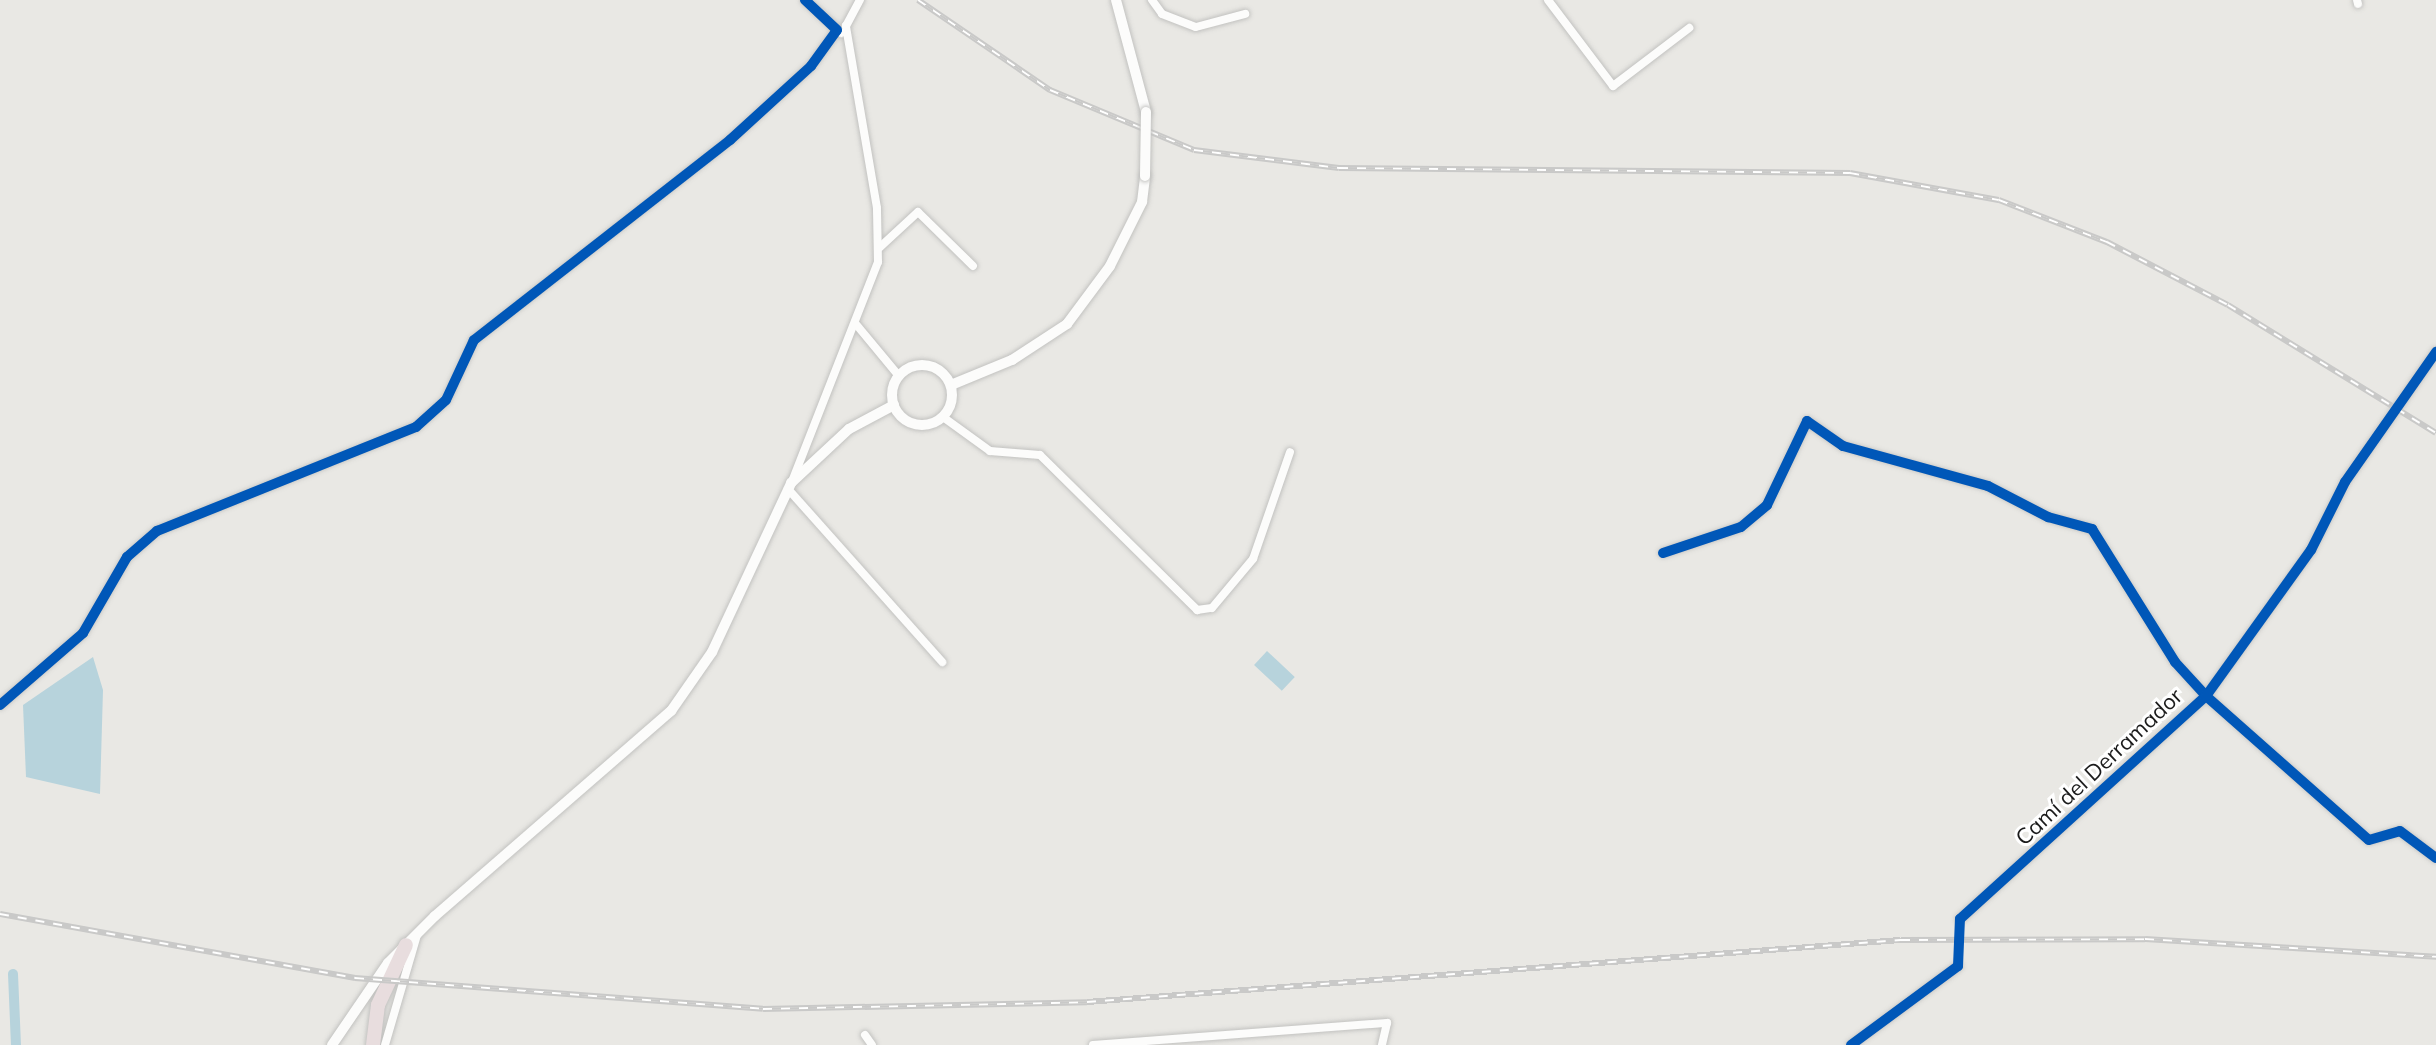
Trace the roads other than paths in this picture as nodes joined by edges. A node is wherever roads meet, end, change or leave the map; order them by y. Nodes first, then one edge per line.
1 (805, 0) edge
2 (860, 0) edge
3 (1116, 0) edge
4 (1152, 0) edge
5 (1548, 0) edge
6 (1245, 14) dead end
7 (1689, 28) dead end
8 (837, 30) junction
9 (848, 39) junction
10 (879, 248) junction
11 (973, 266) dead end
12 (855, 323) junction
13 (2436, 352) edge
14 (899, 376) junction
15 (951, 385) junction
16 (894, 405) junction
17 (943, 417) junction
18 (1290, 452) dead end
19 (790, 486) junction
20 (1663, 553) dead end
21 (942, 662) dead end
22 (2206, 696) junction
23 (0, 705) edge
24 (2436, 858) edge
25 (1960, 919) dead end
26 (412, 940) junction
27 (1958, 966) dead end
28 (865, 1035) dead end
29 (332, 1045) edge
30 (373, 1045) edge
31 (385, 1045) edge
32 (872, 1045) edge
33 (1093, 1045) edge
34 (1382, 1045) edge
35 (1851, 1045) edge

1 - 8 street
2 - 9 street
3 - 15 street, bridge
4 - 6 street
5 - 7 street
8 - 9 street
8 - 23 street
9 - 10 street
10 - 11 street
10 - 12 street
12 - 14 street
12 - 19 street
13 - 22 street, Camí del Derramador
14 - 15 street
14 - 16 street
15 - 17 street
16 - 17 street
16 - 19 street
17 - 18 street
19 - 21 street
19 - 26 street
20 - 22 street
22 - 24 street
22 - 25 street, Camí del Derramador
26 - 29 street
26 - 30 highway
26 - 31 street
27 - 35 street
28 - 32 street
33 - 34 street

